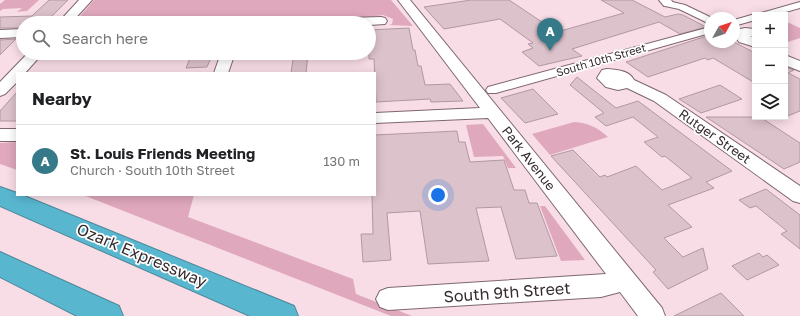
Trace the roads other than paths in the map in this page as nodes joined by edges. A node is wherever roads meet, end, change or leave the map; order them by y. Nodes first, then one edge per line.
1 (86, 0) edge
2 (404, 0) edge
3 (667, 2) edge
4 (800, 5) edge
5 (775, 12) edge
6 (71, 16) edge
7 (704, 18) edge
8 (752, 18) edge
9 (376, 21) edge
10 (382, 21) dead end
11 (740, 21) edge
12 (704, 32) edge
13 (752, 32) edge
14 (16, 33) edge
15 (0, 34) edge
16 (752, 42) edge
17 (29, 60) edge
18 (226, 60) edge
19 (788, 61) edge
20 (800, 67) edge
21 (18, 72) edge
22 (221, 72) edge
23 (16, 74) edge
24 (627, 83) dead end
25 (492, 90) dead end
26 (0, 91) edge
27 (493, 113) junction
28 (376, 118) edge
29 (0, 135) edge
30 (16, 135) edge
31 (0, 196) edge
32 (800, 196) edge
33 (0, 264) edge
34 (625, 280) junction
35 (388, 299) dead end
36 (102, 314) edge
37 (283, 316) edge
38 (653, 316) edge

1 - 6 street
2 - 27 street, Park Avenue
3 - 7 street
4 - 5 street
8 - 11 street
9 - 10 street
12 - 25 street, South 10th Street
13 - 16 street
14 - 15 street
17 - 21 street
18 - 22 street
19 - 20 street
23 - 26 street
24 - 32 street, Rutger Street
27 - 28 street
27 - 34 street, Park Avenue
29 - 30 street
31 - 37 highway, Ozark Expressway
33 - 36 highway
34 - 35 street, South 9th Street
34 - 38 street, Park Avenue

